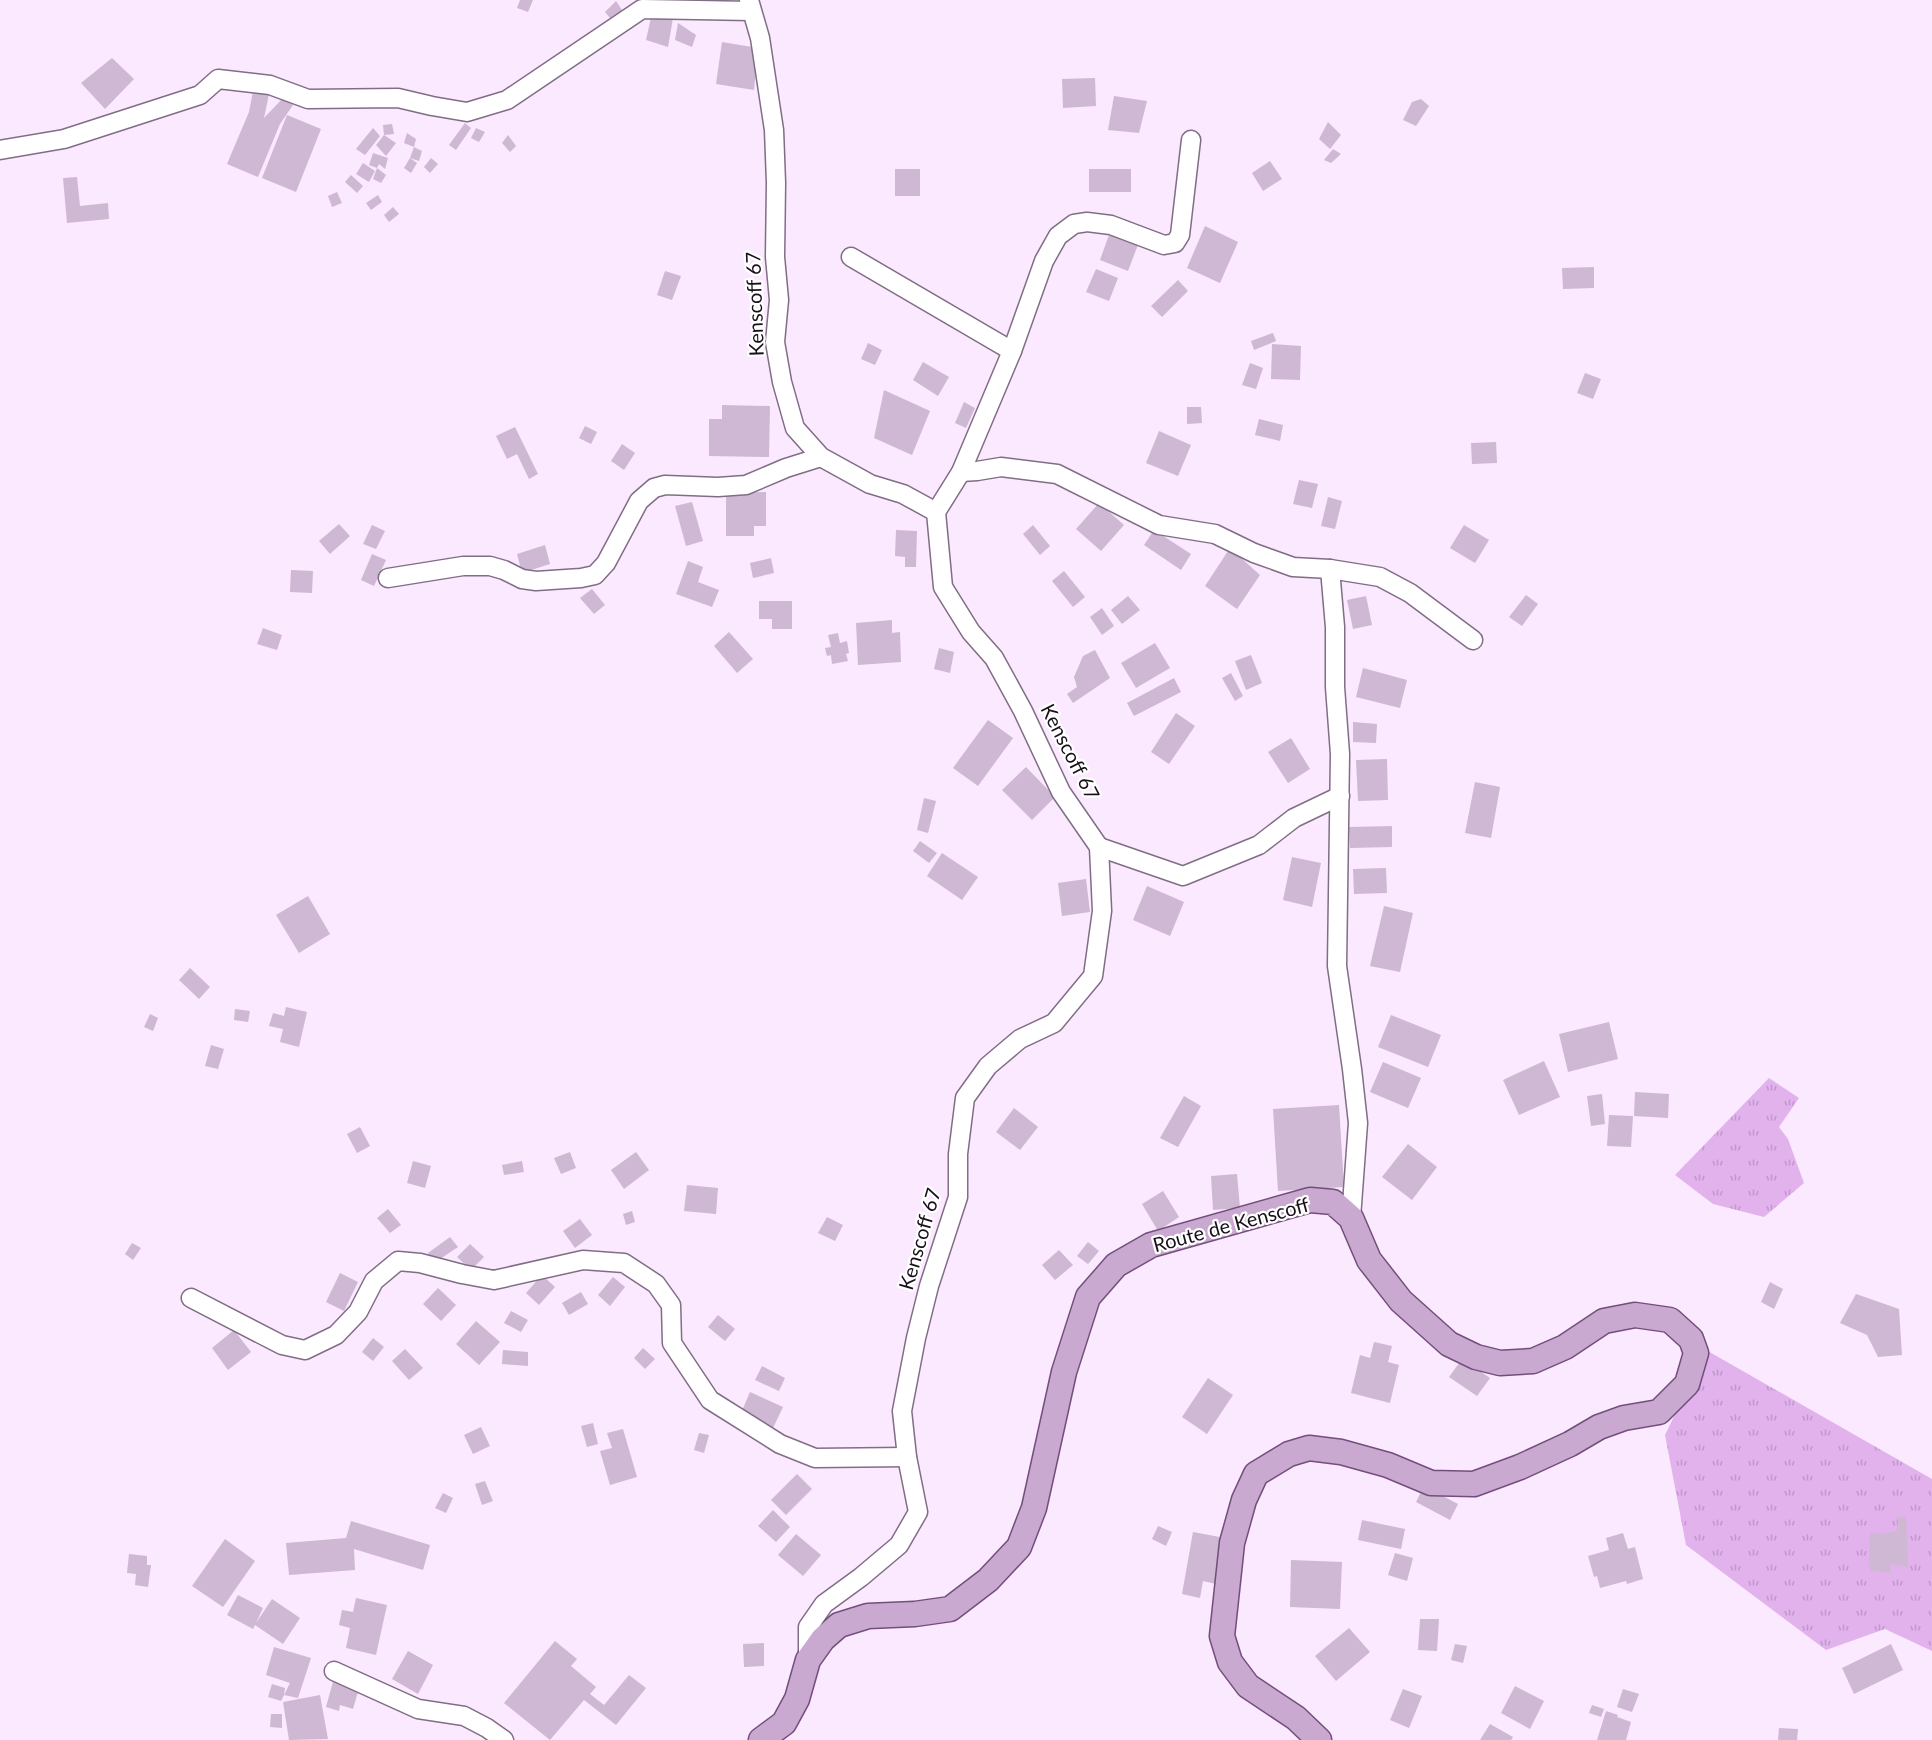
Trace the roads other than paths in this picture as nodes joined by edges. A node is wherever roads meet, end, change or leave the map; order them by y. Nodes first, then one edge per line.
1 (750, 5) edge
2 (1191, 140) dead end
3 (0, 150) edge
4 (851, 257) dead end
5 (1012, 351) junction
6 (821, 458) junction
7 (961, 472) junction
8 (936, 512) junction
9 (1330, 569) junction
10 (388, 578) dead end
11 (1473, 640) dead end
12 (1340, 796) junction
13 (1099, 846) junction
14 (1351, 1218) junction
15 (191, 1298) dead end
16 (907, 1457) junction
17 (808, 1660) junction
18 (334, 1671) dead end
19 (504, 1740) edge
20 (761, 1740) edge
21 (1319, 1740) edge

1 - 3 street
1 - 6 street, Kenscoff 67
2 - 5 street
4 - 5 street
5 - 7 street
6 - 8 street, Kenscoff 67
6 - 10 street
7 - 8 street
7 - 9 street
8 - 13 street, Kenscoff 67
9 - 11 street
9 - 12 street
12 - 13 street
12 - 14 street
13 - 16 street, Kenscoff 67
14 - 17 main road, Route de Kenscoff
14 - 21 main road
15 - 16 street
16 - 17 street, Kenscoff 67
17 - 20 main road, Route de Kenscoff
18 - 19 street

